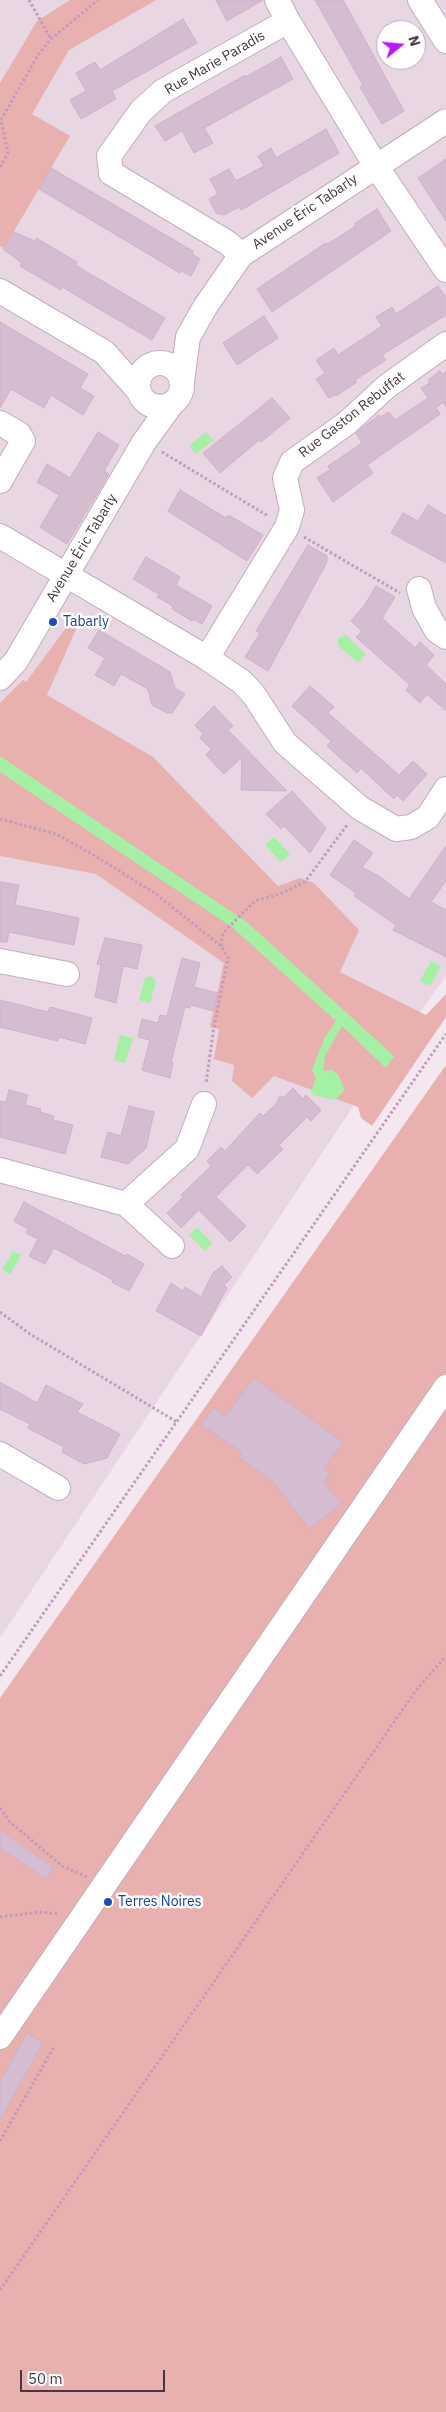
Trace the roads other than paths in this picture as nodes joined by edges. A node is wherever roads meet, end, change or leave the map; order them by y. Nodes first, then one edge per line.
1 (277, 0) edge
2 (420, 0) edge
3 (288, 21) junction
4 (446, 41) edge
5 (446, 121) edge
6 (376, 166) junction
7 (240, 255) junction
8 (446, 270) edge
9 (0, 290) edge
10 (188, 337) junction
11 (446, 344) edge
12 (104, 352) junction
13 (152, 364) junction
14 (182, 381) junction
15 (140, 394) junction
16 (171, 405) junction
17 (0, 423) edge
18 (144, 442) junction
19 (1, 477) edge
20 (0, 536) edge
21 (64, 576) junction
22 (419, 589) dead end
23 (446, 637) edge
24 (207, 658) junction
25 (0, 678) edge
26 (446, 789) edge
27 (0, 961) edge
28 (67, 974) dead end
29 (204, 1104) road end
30 (0, 1170) edge
31 (126, 1204) junction
32 (172, 1246) dead end
33 (446, 1387) edge
34 (0, 1454) edge
35 (58, 1488) dead end
36 (0, 2037) edge

1 - 3 street
2 - 4 street
3 - 6 street
3 - 7 street, Rue Marie Paradis
5 - 6 street, Avenue Éric Tabarly
6 - 7 street, Avenue Éric Tabarly
6 - 8 street
7 - 10 street, Avenue Éric Tabarly
9 - 12 street
10 - 13 street, Avenue Éric Tabarly
10 - 14 street, Avenue Éric Tabarly
11 - 24 street, Rue Gaston Rebuffat
12 - 13 street
12 - 15 street
13 - 14 street
13 - 15 street, Avenue Éric Tabarly
14 - 16 street, Avenue Éric Tabarly
15 - 16 street
15 - 18 street, Avenue Éric Tabarly
16 - 18 street, Avenue Éric Tabarly
17 - 19 street
18 - 21 street, Avenue Éric Tabarly
20 - 21 street
21 - 24 street
21 - 25 street, Avenue Éric Tabarly
22 - 23 street
24 - 26 street
27 - 28 street
29 - 31 street
30 - 31 street
31 - 32 street
33 - 36 street
34 - 35 street

